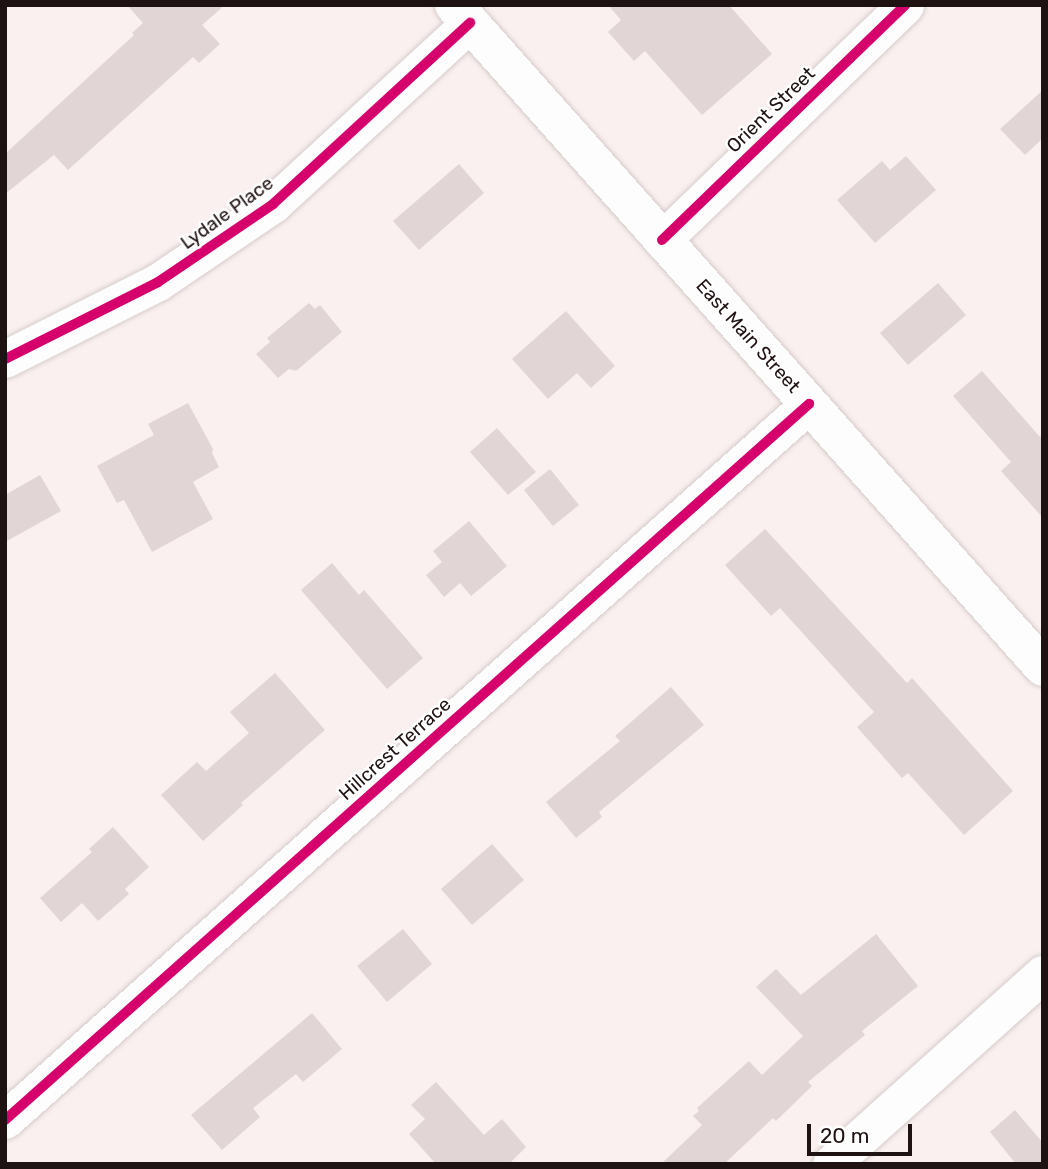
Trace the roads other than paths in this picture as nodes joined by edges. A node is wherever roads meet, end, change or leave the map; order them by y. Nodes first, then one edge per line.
1 (905, 5) edge
2 (462, 14) edge
3 (662, 240) junction
4 (5, 359) edge
5 (809, 404) junction
6 (1043, 667) edge
7 (1043, 974) edge
8 (5, 1120) edge
9 (831, 1164) edge

1 - 3 street, Orient Street
2 - 3 main road, East Main Street
2 - 4 street, Lydale Place
3 - 5 main road, East Main Street
5 - 6 main road, East Main Street
5 - 8 street, Hillcrest Terrace
7 - 9 street

